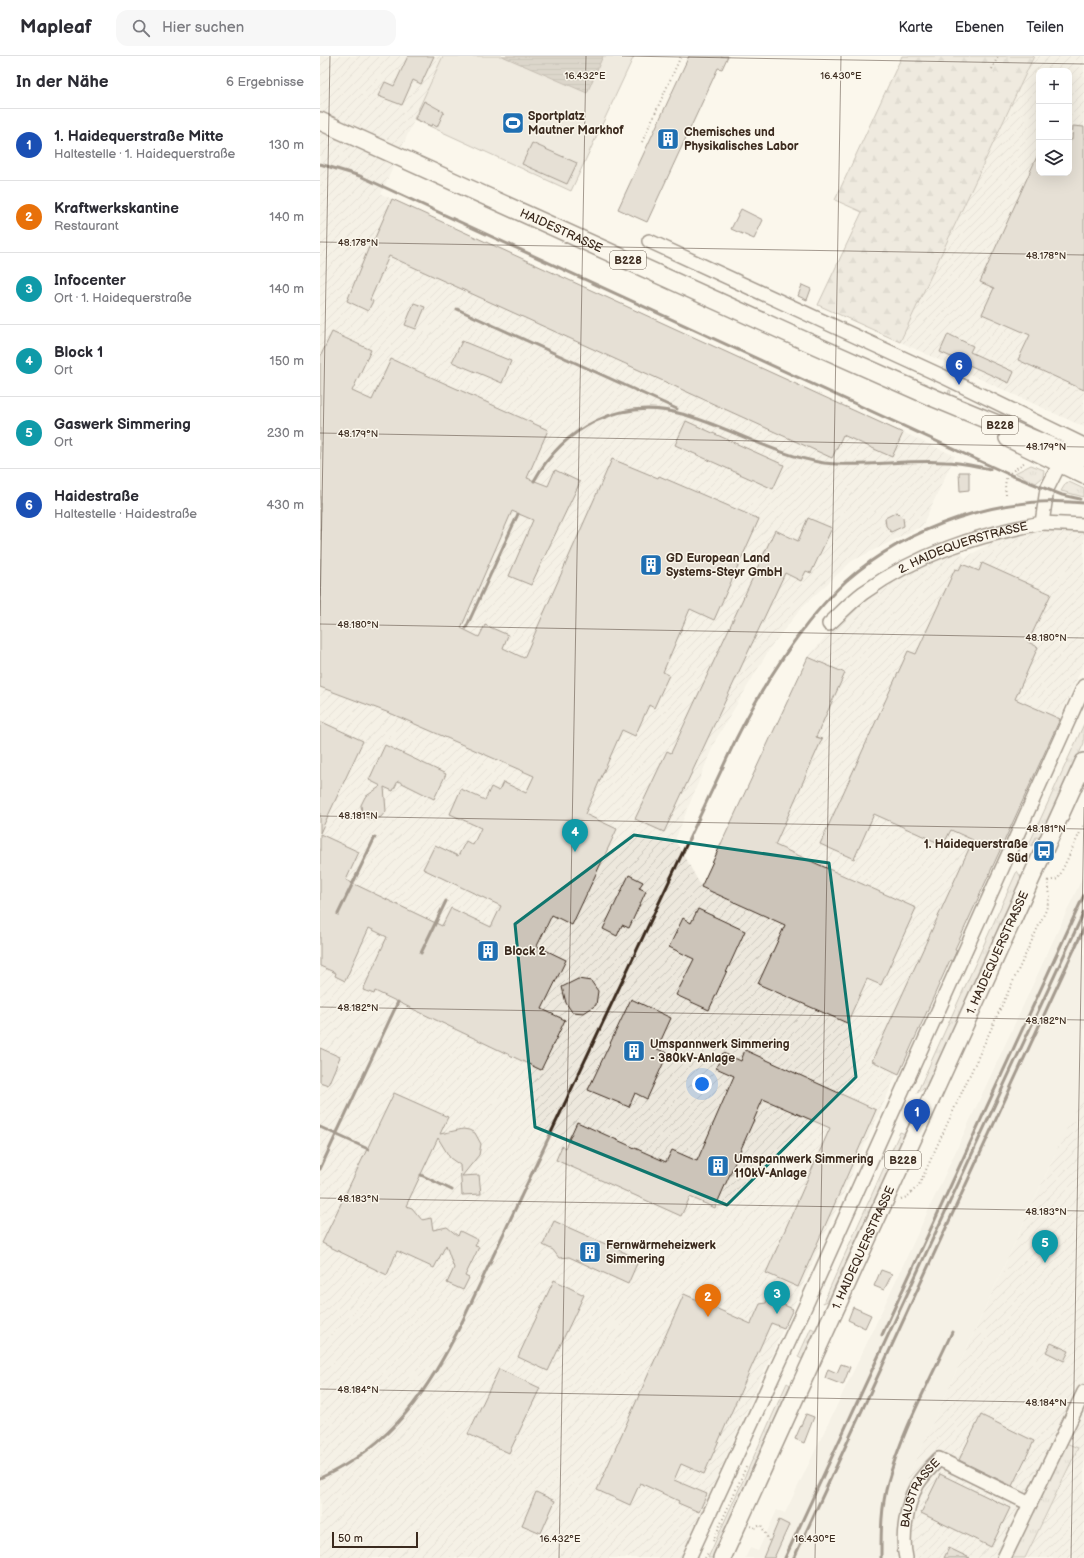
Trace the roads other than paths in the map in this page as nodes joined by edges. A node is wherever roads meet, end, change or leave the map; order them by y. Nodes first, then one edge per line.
1 (320, 121) edge
2 (649, 241) dead end
3 (1084, 445) edge
4 (1062, 458) junction
5 (1084, 458) edge
6 (1084, 475) edge
7 (1042, 523) junction
8 (1084, 525) edge
9 (829, 624) dead end
10 (1084, 686) edge
11 (1084, 762) edge
12 (1083, 1396) edge
13 (1030, 1504) junction
14 (1005, 1556) edge
15 (689, 1558) edge
16 (722, 1558) edge
17 (906, 1558) edge

1 - 4 main road, HAIDESTRASSE / B228
2 - 3 lane
4 - 5 main road, HAIDESTRASSE / B228
4 - 6 main road, HAIDESTRASSE / B228
4 - 7 lane, 2. HAIDEQUERSTRASSE
7 - 8 lane
7 - 9 lane, 2. HAIDEQUERSTRASSE
10 - 15 lane
11 - 16 main road, 1. HAIDEQUERSTRASSE / B228
12 - 13 lane
13 - 14 lane
13 - 17 lane, BAUSTRASSE

